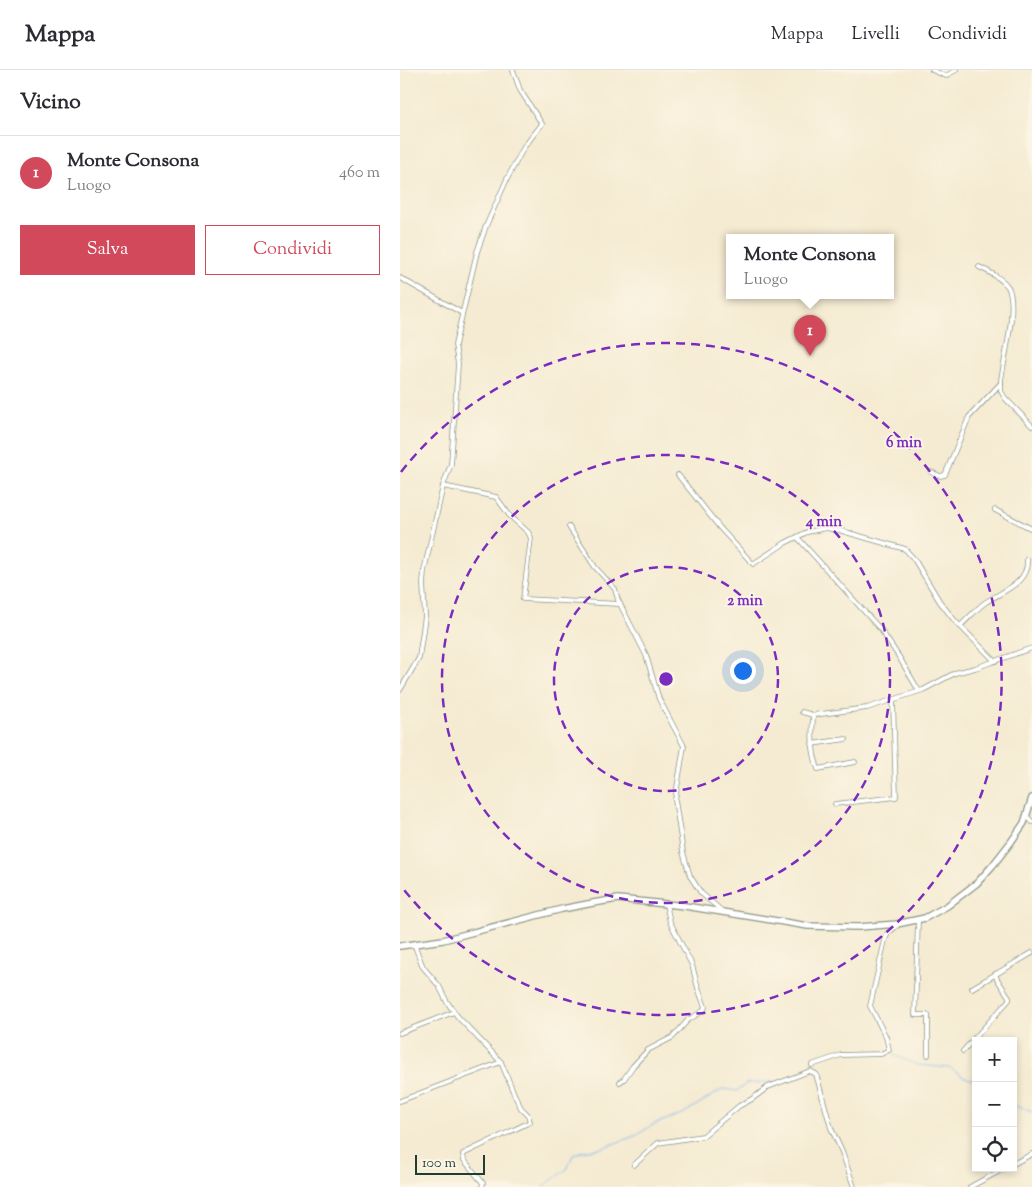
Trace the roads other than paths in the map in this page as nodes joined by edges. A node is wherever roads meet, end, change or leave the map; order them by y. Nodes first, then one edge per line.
1 (513, 70) edge
2 (932, 70) edge
3 (956, 70) edge
4 (979, 267) dead end
5 (400, 278) edge
6 (462, 312) junction
7 (1001, 384) junction
8 (1032, 426) edge
9 (931, 472) dead end
10 (678, 475) dead end
11 (443, 486) junction
12 (995, 510) dead end
13 (568, 527) dead end
14 (1032, 529) edge
15 (797, 537) junction
16 (1027, 559) dead end
17 (620, 604) junction
18 (960, 626) junction
19 (1032, 648) edge
20 (995, 661) junction
21 (400, 690) edge
22 (919, 691) junction
23 (893, 700) junction
24 (802, 712) dead end
25 (813, 714) junction
26 (846, 739) dead end
27 (812, 744) junction
28 (855, 762) dead end
29 (1032, 798) edge
30 (835, 804) dead end
31 (1026, 815) junction
32 (1032, 822) edge
33 (666, 904) junction
34 (724, 912) junction
35 (918, 920) junction
36 (900, 923) junction
37 (414, 944) junction
38 (400, 946) edge
39 (1032, 953) edge
40 (995, 974) junction
41 (972, 988) dead end
42 (454, 1012) junction
43 (400, 1033) edge
44 (962, 1051) dead end
45 (928, 1055) dead end
46 (501, 1062) junction
47 (812, 1065) dead end
48 (620, 1082) dead end
49 (400, 1101) edge
50 (1032, 1154) edge
51 (1017, 1162) edge
52 (634, 1165) dead end
53 (998, 1172) edge
54 (482, 1187) edge
55 (854, 1187) edge
56 (970, 1187) edge

1 - 6 street
2 - 3 street
4 - 7 street
5 - 6 street
6 - 11 street
7 - 8 street
7 - 9 street
10 - 15 street
11 - 17 street
11 - 21 street
12 - 14 street
13 - 17 street
15 - 18 street
15 - 22 street
16 - 18 street
17 - 34 street
18 - 20 street
19 - 20 street
20 - 22 street
22 - 23 street
23 - 25 street
23 - 30 street
24 - 25 street
25 - 27 street
26 - 27 street
27 - 28 street
29 - 31 main road
31 - 32 street
31 - 35 main road
33 - 34 main road
33 - 37 main road
33 - 48 street
34 - 36 main road
35 - 36 main road
35 - 45 street
36 - 47 street
37 - 38 main road
37 - 42 street
39 - 40 street
40 - 41 street
40 - 44 street
42 - 43 street
42 - 46 street
46 - 49 street
46 - 54 street
50 - 51 street
52 - 55 street
53 - 56 street

